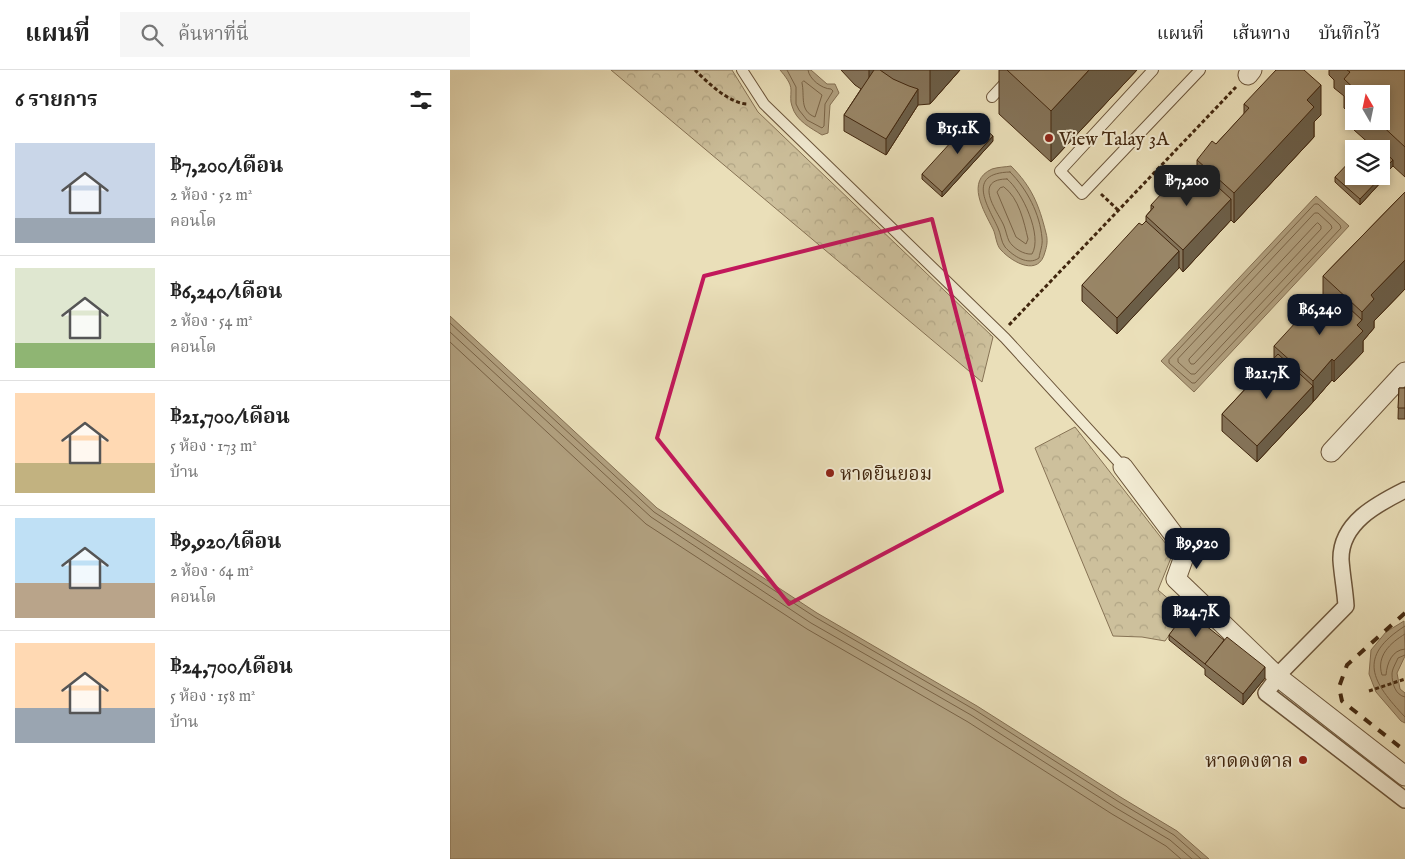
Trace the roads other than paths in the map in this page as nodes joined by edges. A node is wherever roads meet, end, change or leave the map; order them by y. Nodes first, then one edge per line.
1 (742, 70) edge
2 (1017, 70) edge
3 (1153, 70) edge
4 (1200, 70) edge
5 (992, 97) dead end
6 (1405, 372) edge
7 (1331, 452) dead end
8 (1123, 466) joint
9 (1405, 490) edge
10 (1278, 677) junction
11 (1405, 776) edge
12 (1405, 800) edge

1 - 8 lane
2 - 5 lane
3 - 4 lane
6 - 7 street
8 - 10 street
9 - 10 street
10 - 11 street
10 - 12 street

